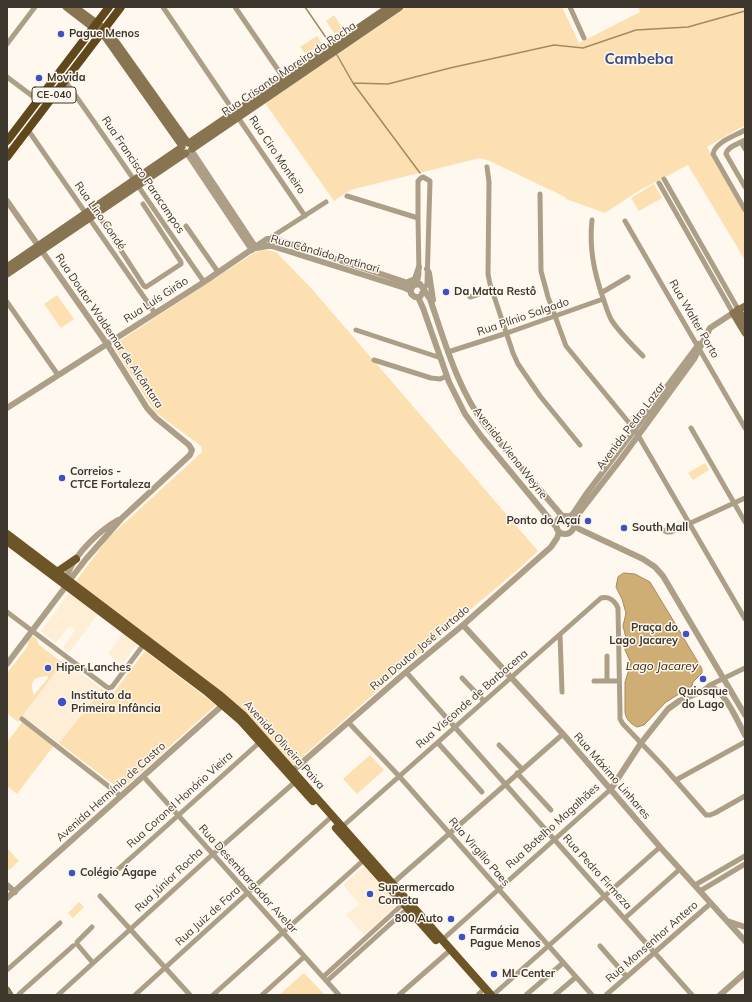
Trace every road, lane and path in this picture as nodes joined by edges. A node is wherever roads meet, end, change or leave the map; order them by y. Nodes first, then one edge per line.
1 (35, 7) edge
2 (66, 7) edge
3 (75, 7) edge
4 (109, 7) edge
5 (121, 7) edge
6 (163, 7) edge
7 (235, 7) edge
8 (389, 7) edge
9 (400, 7) edge
10 (570, 7) edge
11 (380, 13) junction
12 (95, 26) junction
13 (103, 31) junction
14 (584, 38) dead end
15 (7, 44) edge
16 (7, 77) edge
17 (65, 81) junction
18 (286, 81) junction
19 (39, 101) junction
20 (237, 114) junction
21 (28, 130) junction
22 (745, 130) edge
23 (7, 141) edge
24 (743, 141) edge
25 (187, 148) junction
26 (745, 149) edge
27 (7, 157) edge
28 (487, 167) dead end
29 (664, 179) dead end
30 (135, 182) junction
31 (659, 183) dead end
32 (745, 187) edge
33 (540, 194) dead end
34 (347, 196) dead end
35 (676, 199) junction
36 (7, 201) edge
37 (326, 202) dead end
38 (670, 202) junction
39 (143, 204) dead end
40 (745, 210) edge
41 (683, 212) junction
42 (97, 213) junction
43 (88, 216) junction
44 (305, 216) junction
45 (677, 216) junction
46 (418, 218) junction
47 (592, 220) dead end
48 (624, 221) dead end
49 (186, 226) dead end
50 (271, 239) junction
51 (268, 246) junction
52 (40, 249) junction
53 (254, 249) junction
54 (710, 259) junction
55 (704, 262) junction
56 (7, 267) edge
57 (419, 267) junction
58 (354, 269) junction
59 (427, 269) junction
60 (218, 272) junction
61 (7, 274) edge
62 (628, 277) dead end
63 (204, 282) junction
64 (413, 284) junction
65 (424, 289) junction
66 (492, 290) junction
67 (411, 291) junction
68 (601, 293) junction
69 (418, 297) junction
70 (470, 297) dead end
71 (603, 299) junction
72 (7, 302) edge
73 (432, 305) junction
74 (739, 309) edge
75 (155, 313) junction
76 (556, 316) junction
77 (745, 321) edge
78 (356, 330) dead end
79 (507, 333) junction
80 (745, 333) edge
81 (107, 344) junction
82 (699, 348) junction
83 (448, 352) junction
84 (643, 356) dead end
85 (441, 358) junction
86 (374, 360) dead end
87 (58, 375) junction
88 (458, 378) junction
89 (448, 379) junction
90 (464, 391) junction
91 (456, 396) junction
92 (661, 401) junction
93 (8, 407) edge
94 (691, 428) dead end
95 (745, 428) edge
96 (635, 430) junction
97 (639, 436) junction
98 (580, 445) dead end
99 (608, 470) junction
100 (745, 498) edge
101 (735, 503) junction
102 (565, 517) junction
103 (122, 518) junction
104 (745, 522) edge
105 (690, 523) junction
106 (574, 524) junction
107 (558, 530) junction
108 (661, 530) dead end
109 (7, 534) edge
110 (7, 541) edge
111 (78, 556) junction
112 (86, 559) junction
113 (57, 572) junction
114 (67, 582) junction
115 (7, 612) edge
116 (745, 619) edge
117 (463, 625) junction
118 (32, 630) junction
119 (560, 635) junction
120 (144, 644) junction
121 (607, 656) dead end
122 (7, 664) edge
123 (745, 668) edge
124 (406, 672) junction
125 (512, 677) junction
126 (462, 678) dead end
127 (724, 678) junction
128 (594, 681) dead end
129 (607, 681) junction
130 (618, 682) junction
131 (705, 689) junction
132 (562, 692) dead end
133 (484, 701) junction
134 (225, 703) junction
135 (745, 715) edge
136 (22, 719) dead end
137 (349, 723) junction
138 (455, 727) junction
139 (563, 734) junction
140 (745, 735) edge
141 (260, 742) junction
142 (641, 742) junction
143 (745, 742) edge
144 (438, 743) junction
145 (499, 746) dead end
146 (522, 769) junction
147 (291, 772) junction
148 (517, 773) junction
149 (143, 776) junction
150 (399, 776) junction
151 (676, 780) junction
152 (295, 782) junction
153 (506, 783) junction
154 (610, 789) junction
155 (482, 792) dead end
156 (121, 796) junction
157 (745, 796) edge
158 (551, 810) dead end
159 (178, 815) junction
160 (329, 819) junction
161 (342, 826) junction
162 (450, 834) junction
163 (554, 840) junction
164 (660, 847) junction
165 (213, 854) junction
166 (745, 856) edge
167 (366, 858) junction
168 (745, 864) edge
169 (680, 869) junction
170 (114, 873) dead end
171 (393, 883) junction
172 (695, 885) junction
173 (7, 886) edge
174 (498, 889) junction
175 (700, 891) junction
176 (15, 892) junction
177 (248, 893) junction
178 (100, 896) dead end
179 (605, 896) junction
180 (7, 898) edge
181 (710, 903) junction
182 (405, 907) junction
183 (625, 918) junction
184 (727, 921) junction
185 (60, 923) dead end
186 (92, 927) dead end
187 (745, 927) edge
188 (131, 929) junction
189 (282, 932) junction
190 (442, 940) junction
191 (745, 942) edge
192 (73, 946) dead end
193 (548, 946) junction
194 (600, 946) dead end
195 (446, 953) junction
196 (655, 953) junction
197 (304, 957) junction
198 (93, 963) junction
199 (563, 963) junction
200 (166, 968) junction
201 (7, 970) edge
202 (745, 973) edge
203 (576, 977) junction
204 (627, 977) junction
205 (325, 979) junction
206 (7, 990) edge
207 (19, 994) dead end
208 (481, 994) edge
209 (10, 995) edge
210 (58, 995) edge
211 (135, 995) edge
212 (190, 995) edge
213 (213, 995) edge
214 (262, 995) edge
215 (339, 995) edge
216 (399, 995) edge
217 (492, 995) edge
218 (526, 995) edge
219 (555, 995) edge
220 (592, 995) edge
221 (606, 995) edge
222 (692, 995) edge
223 (720, 995) edge

1 - 15 street
2 - 12 main road
3 - 12 main road
4 - 12 highway, CE-040
5 - 13 highway, CE-040
6 - 20 street, Rua Ciro Monteiro
7 - 18 street
8 - 11 main road, Rua Crisanto Moreira da Rocha
9 - 11 main road, Rua Crisanto Moreira da Rocha
10 - 14 street
11 - 18 main road, Rua Crisanto Moreira da Rocha
12 - 13 main road
12 - 19 highway, CE-040
13 - 17 highway, CE-040
13 - 25 main road
16 - 19 street
17 - 21 highway, CE-040
17 - 30 street, Rua Francisco Paracampos
18 - 20 main road, Rua Crisanto Moreira da Rocha
19 - 23 highway, CE-040
20 - 25 main road, Rua Crisanto Moreira da Rocha
20 - 44 street, Rua Ciro Monteiro
21 - 27 highway, CE-040
21 - 43 street, Rua Lino Condé
22 - 40 street
24 - 26 street
24 - 32 street
25 - 30 main road, Rua Crisanto Moreira da Rocha
25 - 53 street
28 - 66 street
29 - 35 street
30 - 42 main road, Rua Crisanto Moreira da Rocha
30 - 43 main road, Rua Crisanto Moreira da Rocha
30 - 63 street, Rua Francisco Paracampos
31 - 38 street
33 - 76 street
34 - 46 street
35 - 38 street
35 - 41 street
36 - 52 street, Rua Doutor Waldemar de Alcântara
37 - 44 street
38 - 45 street
39 - 42 street
41 - 45 street
41 - 54 street
42 - 43 main road, Rua Crisanto Moreira da Rocha
43 - 52 main road, Rua Crisanto Moreira da Rocha
43 - 75 street, Rua Lino Condé
44 - 50 street
45 - 55 street
46 - 57 street
46 - 59 street
47 - 68 street
48 - 82 street, Rua Walter Porto
49 - 60 street
50 - 51 street
50 - 53 street, Rua Cândido Portinari
50 - 58 street, Rua Cândido Portinari
51 - 53 street, Rua Cândido Portinari
51 - 58 street, Rua Cândido Portinari
52 - 56 main road, Rua Crisanto Moreira da Rocha
52 - 61 main road, Rua Crisanto Moreira da Rocha
52 - 81 street, Rua Doutor Waldemar de Alcântara
53 - 60 street, Rua Luís Girão
54 - 55 street
54 - 74 street
55 - 74 street
57 - 64 street
57 - 64 street
58 - 64 street, Rua Cândido Portinari
58 - 67 street, Rua Cândido Portinari
59 - 65 street
59 - 73 street
60 - 63 street, Rua Luís Girão
62 - 68 street
63 - 75 street, Rua Luís Girão
64 - 65 street
64 - 67 street
65 - 69 street
65 - 73 street, Avenida Viena Weyne
66 - 70 street
66 - 79 street
67 - 69 street
68 - 71 street
69 - 85 street, Avenida Viena Weyne
71 - 76 street, Rua Plínio Salgado
71 - 84 street
72 - 87 street
73 - 83 street, Avenida Viena Weyne
74 - 77 main road
74 - 80 main road
74 - 82 street, Avenida Pedro Lazar
75 - 81 street, Rua Luís Girão
76 - 79 street, Rua Plínio Salgado
76 - 96 street
78 - 85 street
79 - 83 street, Rua Plínio Salgado
79 - 98 street
81 - 87 street, Rua Luís Girão
81 - 103 street, Rua Doutor Waldemar de Alcântara
82 - 92 street, Avenida Pedro Lazar
82 - 95 street, Rua Walter Porto
83 - 88 street, Avenida Viena Weyne
85 - 89 street, Avenida Viena Weyne
86 - 89 street
87 - 93 street, Rua Luís Girão
88 - 89 street
88 - 90 street, Avenida Viena Weyne
89 - 91 street, Avenida Viena Weyne
90 - 91 street
90 - 102 street, Avenida Viena Weyne
91 - 107 street, Avenida Viena Weyne
92 - 96 street, Avenida Pedro Lazar
92 - 97 street, Avenida Pedro Lazar
94 - 101 street
96 - 97 street
96 - 99 street, Avenida Pedro Lazar
97 - 99 street, Avenida Pedro Lazar
97 - 105 street
99 - 102 street, Avenida Pedro Lazar
99 - 106 street, Avenida Pedro Lazar
100 - 101 street
101 - 104 street
101 - 105 street
102 - 106 street
102 - 107 street
103 - 111 street
103 - 112 street
105 - 108 street
105 - 116 street
106 - 107 street
106 - 127 street
107 - 117 street, Rua Doutor José Furtado
109 - 113 main road, Avenida Oliveira Paiva
110 - 114 main road, Avenida Oliveira Paiva
111 - 112 street
111 - 113 main road
111 - 114 street
112 - 114 street
113 - 114 main road, Avenida Oliveira Paiva
114 - 118 street
114 - 120 main road, Avenida Oliveira Paiva
114 - 134 main road, Avenida Oliveira Paiva
115 - 118 street
117 - 124 street, Rua Doutor José Furtado
117 - 125 street, Rua Máximo Linhares
118 - 120 street
118 - 122 street
119 - 125 street, Rua Visconde de Barbacena
119 - 130 street, Rua Visconde de Barbacena
119 - 132 street
120 - 134 main road, Avenida Oliveira Paiva
121 - 129 street
123 - 127 street, Rua Botelho Magalhães
124 - 137 street, Rua Doutor José Furtado
124 - 138 street, Rua Pedro Firmeza
125 - 133 street, Rua Visconde de Barbacena
125 - 139 street, Rua Máximo Linhares
126 - 133 street
127 - 131 street, Rua Botelho Magalhães
127 - 135 street
128 - 129 street
129 - 130 street
130 - 142 street
131 - 140 street
131 - 142 street, Rua Botelho Magalhães
133 - 138 street, Rua Visconde de Barbacena
134 - 141 main road, Avenida Oliveira Paiva
134 - 147 main road, Avenida Oliveira Paiva
134 - 149 street, Avenida Hermínio de Castro
136 - 156 street
137 - 147 street, Rua Doutor José Furtado
137 - 150 street, Rua Virgílio Paes
138 - 144 street, Rua Visconde de Barbacena
138 - 153 street, Rua Pedro Firmeza
139 - 146 street
139 - 154 street, Rua Máximo Linhares
141 - 147 main road, Avenida Oliveira Paiva
141 - 159 street, Rua Coronel Honório Vieira
142 - 151 street
142 - 154 street, Rua Botelho Magalhães
143 - 151 street
144 - 150 street, Rua Visconde de Barbacena
144 - 155 street
145 - 146 street
146 - 148 street
147 - 152 main road, Avenida Oliveira Paiva
147 - 161 main road, Avenida Oliveira Paiva
148 - 153 street
148 - 158 street
149 - 156 street, Avenida Hermínio de Castro
149 - 159 street, Rua Desembargador Avelar
150 - 161 street, Rua Visconde de Barbacena
150 - 162 street, Rua Virgílio Paes
151 - 157 street
152 - 160 main road, Avenida Oliveira Paiva
152 - 165 street, Rua Júnior Rocha
153 - 162 street
153 - 163 street, Rua Pedro Firmeza
154 - 163 street, Rua Botelho Magalhães
154 - 164 street, Rua Máximo Linhares
156 - 176 street, Avenida Hermínio de Castro
159 - 165 street, Rua Desembargador Avelar
159 - 170 street, Rua Coronel Honório Vieira
160 - 167 main road, Avenida Oliveira Paiva
160 - 177 street, Rua Juiz de Fora
161 - 167 main road, Avenida Oliveira Paiva
162 - 171 street
162 - 174 street, Rua Virgílio Paes
163 - 174 street, Rua Botelho Magalhães
163 - 179 street, Rua Pedro Firmeza
164 - 169 street, Rua Máximo Linhares
164 - 179 street
165 - 177 street, Rua Desembargador Avelar
165 - 188 street, Rua Júnior Rocha
166 - 172 street
167 - 171 main road, Avenida Oliveira Paiva
167 - 182 main road, Avenida Oliveira Paiva
167 - 189 street
168 - 175 street
169 - 172 street, Rua Máximo Linhares
169 - 183 street
171 - 190 main road, Avenida Oliveira Paiva
172 - 175 street, Rua Máximo Linhares
173 - 176 street
174 - 190 street, Rua Botelho Magalhães
174 - 193 street, Rua Virgílio Paes
175 - 181 street, Rua Máximo Linhares
176 - 180 street, Avenida Hermínio de Castro
177 - 189 street, Rua Desembargador Avelar
177 - 200 street, Rua Juiz de Fora
178 - 188 street
179 - 183 street, Rua Pedro Firmeza
179 - 193 street
181 - 184 street, Rua Máximo Linhares
181 - 196 street, Rua Monsenhor Antero
182 - 195 main road, Avenida Oliveira Paiva
182 - 205 street
183 - 196 street, Rua Pedro Firmeza
184 - 187 street
184 - 191 street, Rua Máximo Linhares
185 - 201 street
186 - 198 street
188 - 198 street, Rua Júnior Rocha
188 - 200 street
189 - 197 street, Rua Desembargador Avelar
189 - 213 street
190 - 217 main road, Avenida Oliveira Paiva
192 - 207 street
193 - 199 street, Rua Virgílio Paes
193 - 217 street
194 - 204 street
195 - 208 main road, Avenida Oliveira Paiva
195 - 216 street
196 - 204 street, Rua Monsenhor Antero
196 - 222 street, Rua Pedro Firmeza
197 - 205 street, Rua Desembargador Avelar
197 - 214 street
198 - 210 street, Rua Júnior Rocha
199 - 203 street, Rua Virgílio Paes
199 - 218 street
200 - 211 street, Rua Juiz de Fora
200 - 212 street
202 - 223 street
203 - 219 street
203 - 220 street, Rua Virgílio Paes
204 - 221 street, Rua Monsenhor Antero
205 - 215 street, Rua Desembargador Avelar
206 - 209 main road

